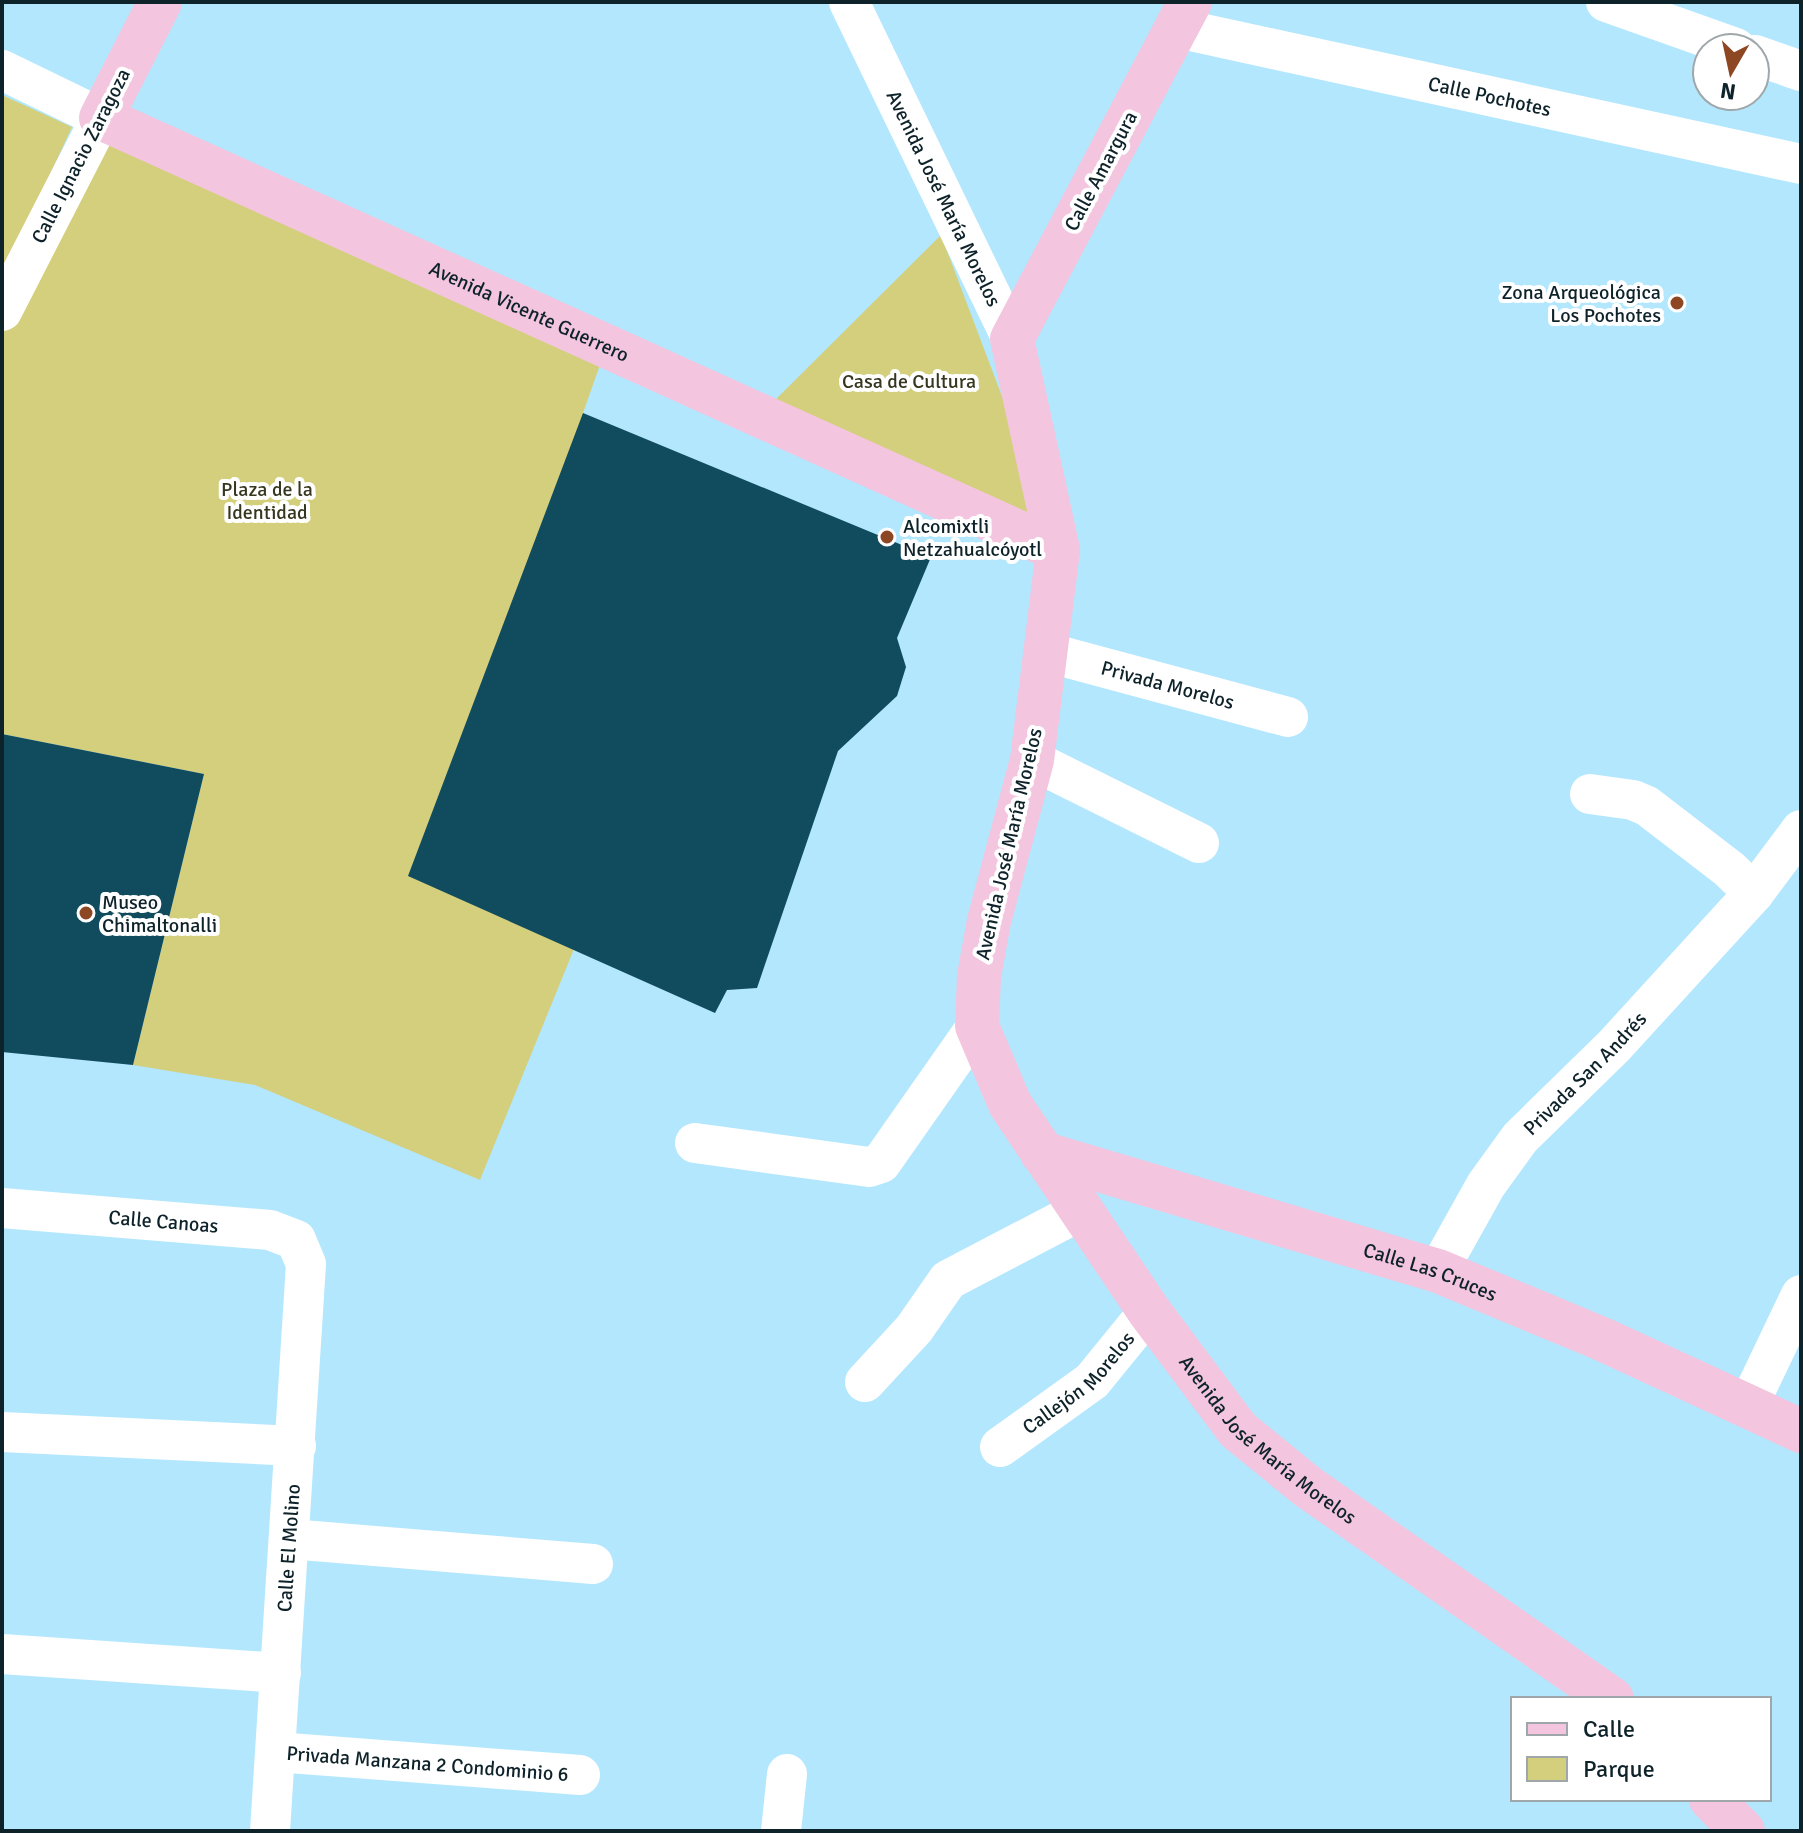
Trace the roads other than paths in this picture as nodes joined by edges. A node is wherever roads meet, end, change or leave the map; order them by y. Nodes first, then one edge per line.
1 (160, 2) edge
2 (849, 2) edge
3 (1606, 2) edge
4 (1184, 15) edge
5 (1691, 32) edge
6 (1771, 61) edge
7 (2, 70) edge
8 (1801, 71) edge
9 (101, 118) junction
10 (1801, 164) edge
11 (2, 311) edge
12 (1012, 339) junction
13 (1058, 550) junction
14 (1046, 652) junction
15 (1288, 717) dead end
16 (1032, 760) junction
17 (1590, 794) dead end
18 (1801, 830) edge
19 (1199, 843) dead end
20 (1754, 893) junction
21 (977, 1026) junction
22 (695, 1143) dead end
23 (1042, 1153) junction
24 (2, 1208) edge
25 (1080, 1211) junction
26 (306, 1264) joint
27 (1438, 1271) junction
28 (1801, 1295) edge
29 (1149, 1311) junction
30 (865, 1382) dead end
31 (1748, 1406) junction
32 (1801, 1431) edge
33 (2, 1432) edge
34 (296, 1446) junction
35 (1000, 1447) dead end
36 (290, 1539) junction
37 (593, 1564) dead end
38 (2, 1654) edge
39 (281, 1673) junction
40 (1609, 1697) edge
41 (276, 1752) junction
42 (787, 1774) dead end
43 (580, 1775) dead end
44 (1713, 1801) edge
45 (270, 1831) edge
46 (781, 1831) edge
47 (1743, 1831) edge

1 - 9 main road, Calle Ignacio Zaragoza
2 - 12 street, Avenida José María Morelos
3 - 5 street
4 - 10 street, Calle Pochotes
4 - 12 main road, Calle Amargura
6 - 8 street
7 - 9 street, Avenida Vicente Guerrero
9 - 11 street, Calle Ignacio Zaragoza
9 - 13 main road, Avenida Vicente Guerrero
12 - 13 main road, Avenida José María Morelos
13 - 14 main road, Avenida José María Morelos
14 - 15 street, Privada Morelos
14 - 16 main road, Avenida José María Morelos
16 - 19 street
16 - 21 main road, Avenida José María Morelos
17 - 20 street
18 - 20 street, Privada San Andrés
20 - 27 street, Privada San Andrés
21 - 22 street
21 - 23 main road, Avenida José María Morelos
23 - 25 main road, Avenida José María Morelos
23 - 27 main road, Calle Las Cruces
24 - 26 street, Calle Canoas
25 - 29 main road, Avenida José María Morelos
25 - 30 street
26 - 34 street, Calle El Molino
27 - 31 main road, Calle Las Cruces
28 - 31 street
29 - 35 street, Callejón Morelos
29 - 40 main road, Avenida José María Morelos
31 - 32 main road, Calle Las Cruces
33 - 34 street
34 - 36 street, Calle El Molino
36 - 37 street
36 - 39 street, Calle El Molino
38 - 39 street
39 - 41 street, Calle El Molino
41 - 43 street, Privada Manzana 2 Condominio 6
41 - 45 street, Calle El Molino
42 - 46 street
44 - 47 main road

